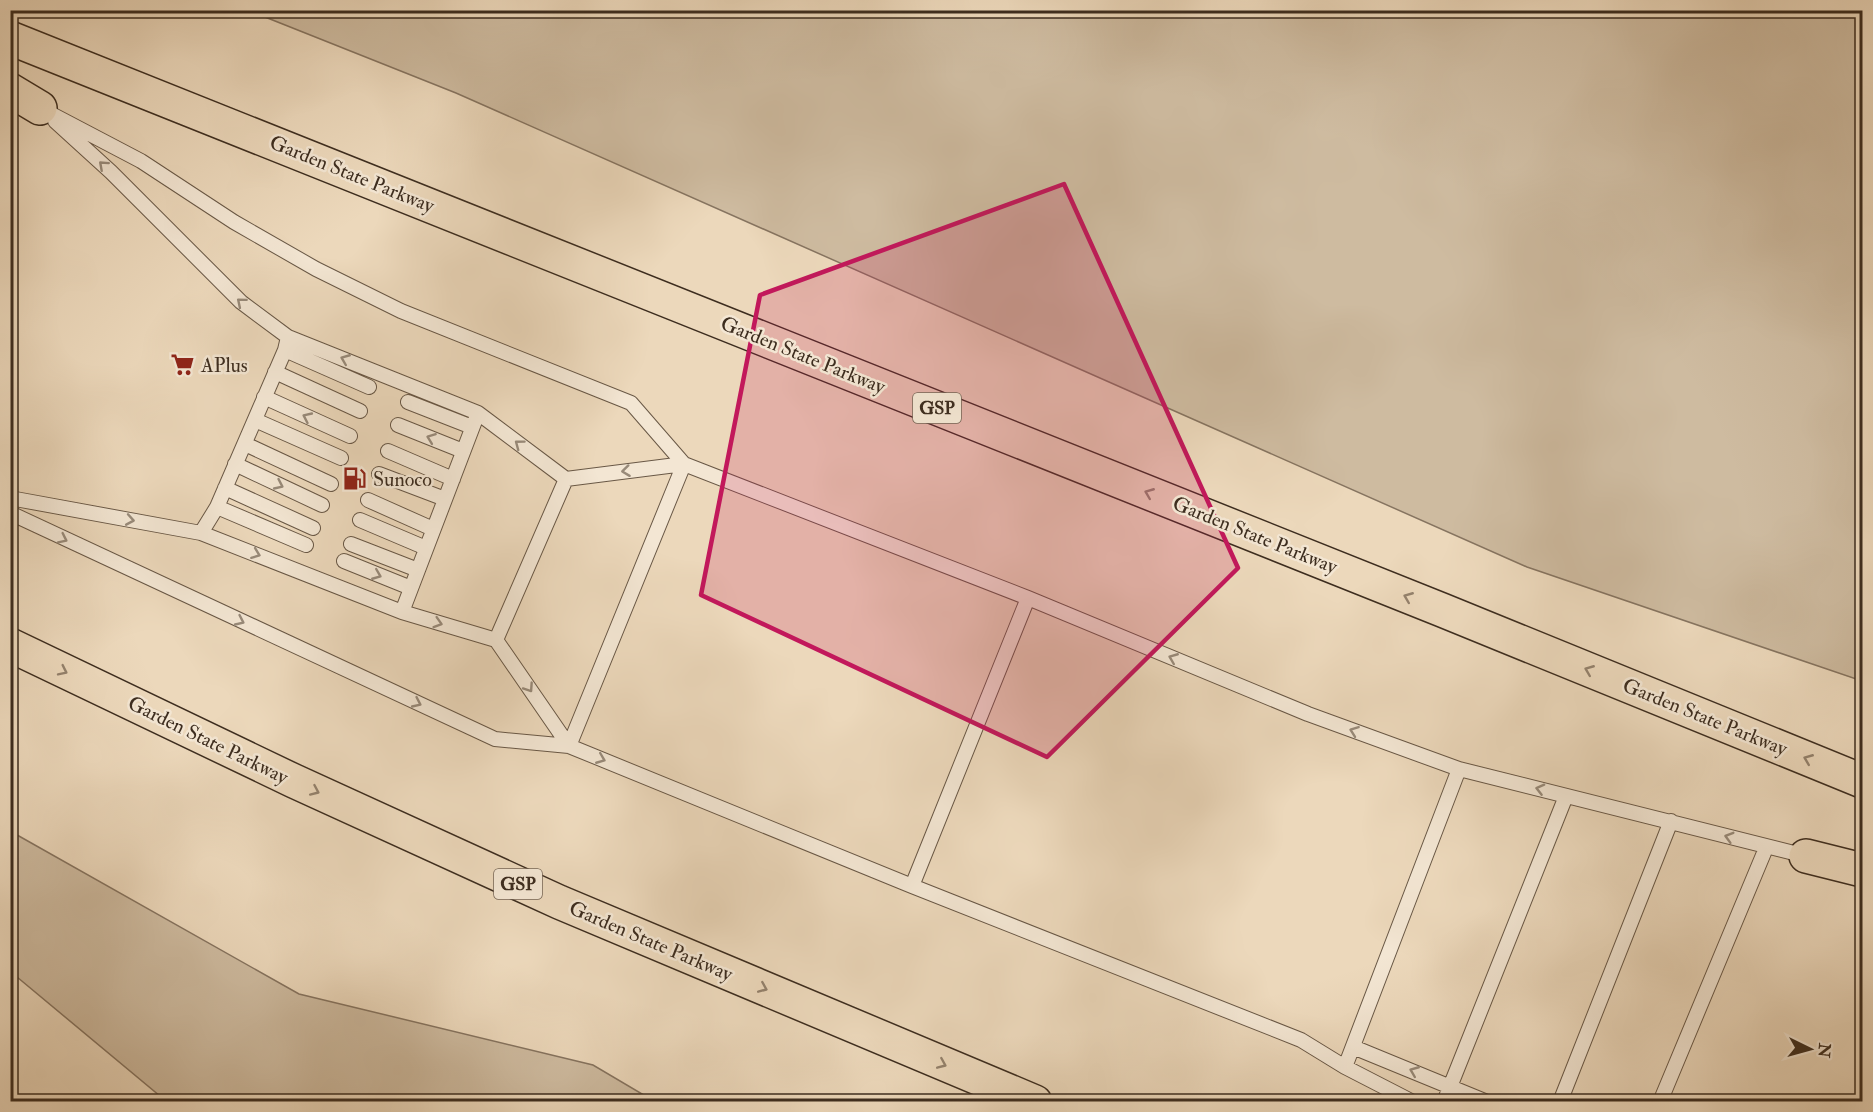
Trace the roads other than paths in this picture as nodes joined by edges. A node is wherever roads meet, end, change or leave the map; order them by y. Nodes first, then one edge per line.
1 (10, 38) edge
2 (10, 90) edge
3 (40, 108) junction
4 (287, 343) junction
5 (275, 372) junction
6 (369, 387) dead end
7 (264, 397) junction
8 (408, 402) dead end
9 (360, 411) dead end
10 (478, 413) junction
11 (255, 420) junction
12 (398, 425) dead end
13 (472, 428) junction
14 (350, 436) dead end
15 (244, 444) junction
16 (388, 451) dead end
17 (464, 451) junction
18 (341, 458) dead end
19 (684, 464) junction
20 (235, 465) junction
21 (379, 474) dead end
22 (453, 479) junction
23 (566, 479) junction
24 (331, 484) dead end
25 (225, 488) junction
26 (10, 498) edge
27 (445, 499) junction
28 (368, 500) dead end
29 (322, 505) dead end
30 (217, 507) junction
31 (10, 513) edge
32 (360, 520) dead end
33 (313, 528) dead end
34 (434, 529) junction
35 (201, 533) junction
36 (351, 544) dead end
37 (306, 545) dead end
38 (426, 548) junction
39 (344, 561) dead end
40 (418, 570) junction
41 (411, 588) junction
42 (1028, 598) junction
43 (402, 612) junction
44 (496, 640) junction
45 (10, 645) edge
46 (569, 746) junction
47 (1459, 769) junction
48 (1863, 781) edge
49 (1566, 796) junction
50 (1671, 821) junction
51 (1766, 848) junction
52 (1806, 856) joint
53 (1863, 870) edge
54 (912, 886) junction
55 (1353, 1047) junction
56 (1345, 1067) junction
57 (1450, 1086) junction
58 (1035, 1101) edge
59 (1413, 1101) edge
60 (1444, 1101) edge
61 (1487, 1101) edge
62 (1560, 1101) edge
63 (1660, 1101) edge

48 -> 1 highway, Garden State Parkway / GSP
2 - 3 highway
4 -> 3 lane
3 - 19 lane
4 - 5 lane
4 - 6 lane
10 -> 4 lane
5 - 7 lane
5 - 9 lane
7 - 11 lane
14 -> 7 lane
8 - 13 lane
10 - 13 lane
23 -> 10 lane
11 - 15 lane
11 - 18 lane
17 -> 12 lane
13 - 17 lane
15 - 20 lane
15 - 24 lane
16 - 22 lane
17 - 22 lane
19 -> 23 lane
19 - 42 lane
19 - 46 lane
20 - 25 lane
20 -> 29 lane
21 - 27 lane
22 - 27 lane
23 - 44 lane
25 - 30 lane
25 - 33 lane
26 -> 35 lane
27 - 34 lane
28 - 34 lane
30 - 35 lane
30 - 37 lane
31 -> 46 lane
32 - 38 lane
34 - 38 lane
35 -> 43 lane
36 - 40 lane
38 - 40 lane
39 -> 41 lane
40 - 41 lane
41 - 43 lane
47 -> 42 lane
42 - 54 lane
43 -> 44 lane
44 -> 46 lane
45 -> 58 highway, Garden State Parkway / GSP
46 -> 54 lane
49 -> 47 lane
47 - 55 lane
49 - 50 lane
49 - 57 lane
51 -> 50 lane
50 - 62 lane
51 - 52 lane
51 - 63 lane
52 - 53 highway
54 - 56 lane
55 - 56 lane
57 -> 55 lane
56 - 59 lane
57 - 60 lane
57 - 61 lane

